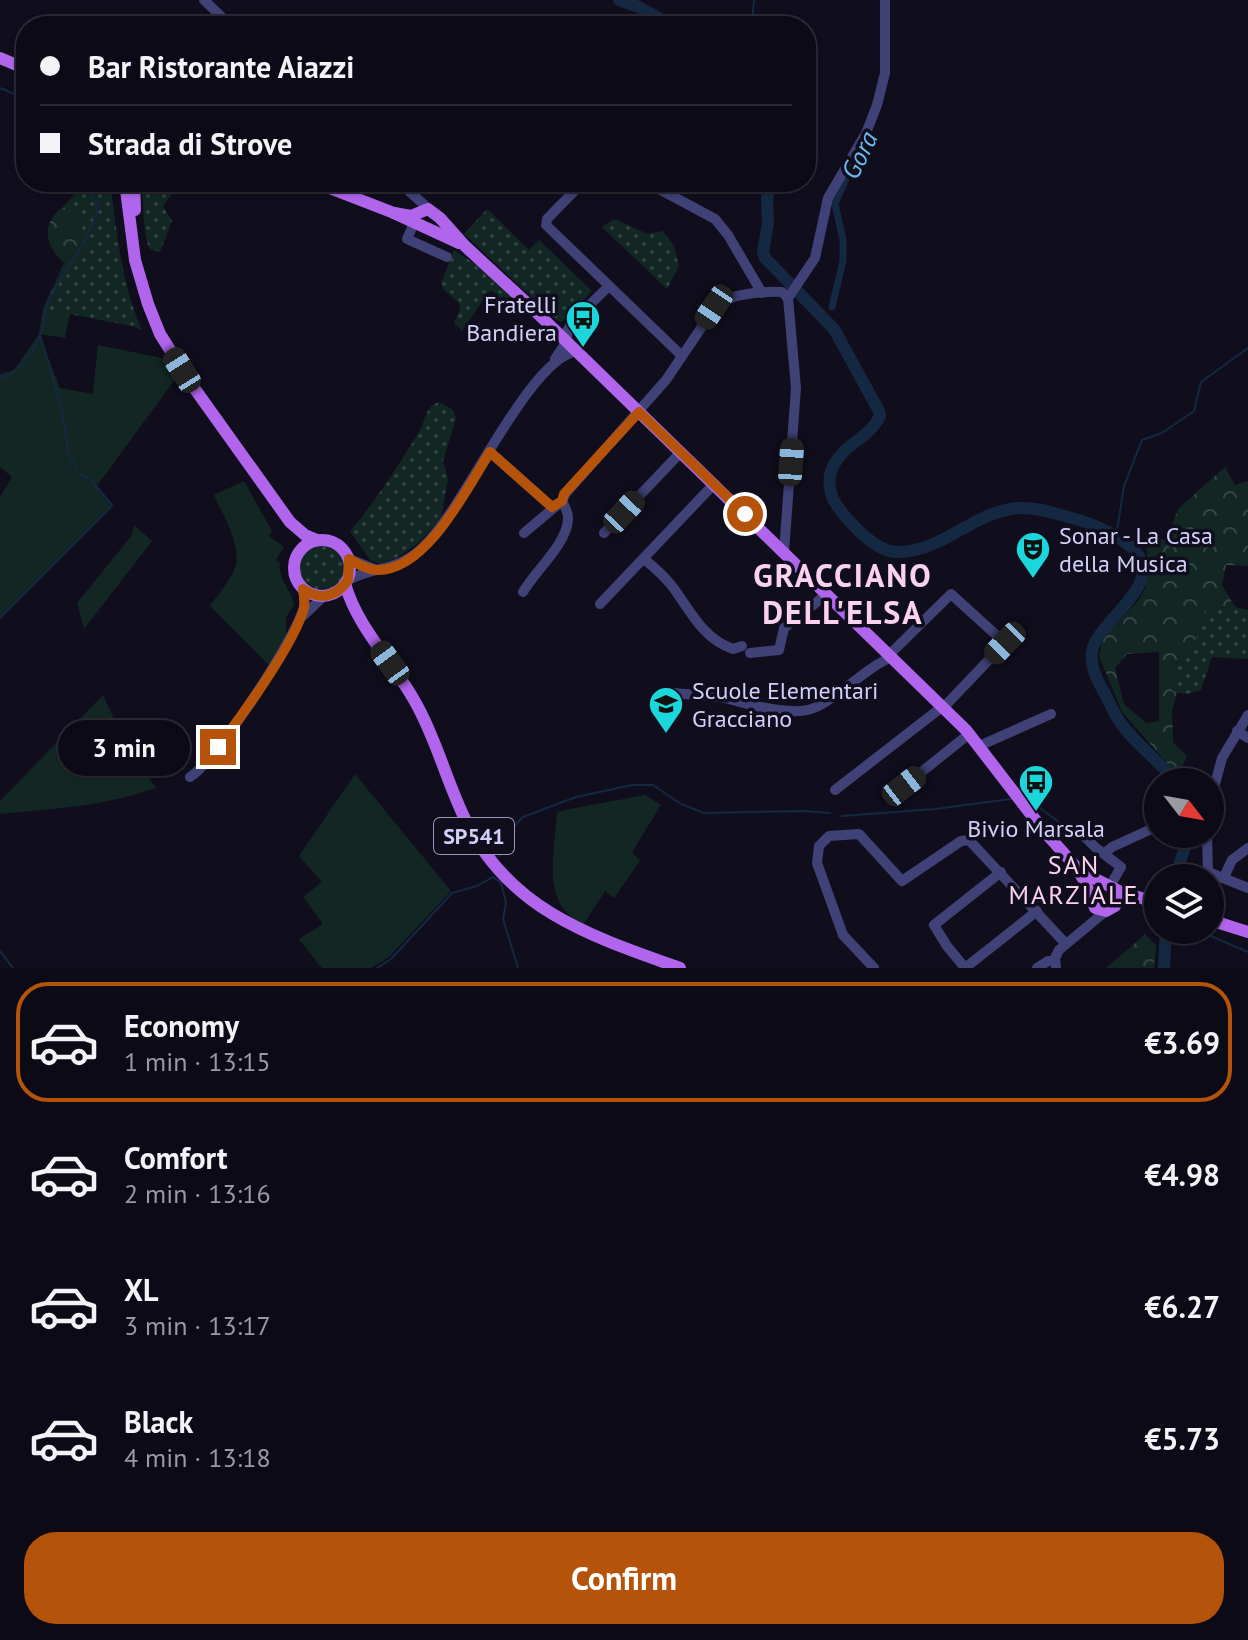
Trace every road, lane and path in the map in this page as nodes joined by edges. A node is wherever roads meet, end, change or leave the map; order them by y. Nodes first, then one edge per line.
1 (204, 0) edge
2 (885, 0) edge
3 (221, 16) edge
4 (131, 192) edge
5 (131, 192) edge
6 (340, 192) edge
7 (405, 192) edge
8 (574, 192) edge
9 (665, 192) edge
10 (421, 217) junction
11 (440, 227) junction
12 (447, 257) dead end
13 (138, 266) junction
14 (609, 286) junction
15 (762, 293) junction
16 (790, 295) junction
17 (573, 321) junction
18 (553, 328) junction
19 (567, 341) junction
20 (577, 351) junction
21 (682, 356) junction
22 (550, 367) junction
23 (639, 412) junction
24 (490, 452) junction
25 (681, 452) junction
26 (714, 484) junction
27 (557, 504) junction
28 (290, 522) junction
29 (524, 533) dead end
30 (604, 533) dead end
31 (317, 540) junction
32 (784, 552) junction
33 (298, 553) junction
34 (349, 559) junction
35 (644, 559) junction
36 (376, 570) junction
37 (346, 582) junction
38 (303, 589) junction
39 (523, 592) dead end
40 (827, 594) junction
41 (326, 596) junction
42 (600, 604) dead end
43 (356, 616) junction
44 (297, 624) junction
45 (890, 656) junction
46 (674, 693) dead end
47 (942, 707) junction
48 (1051, 714) dead end
49 (1248, 715) edge
50 (1237, 731) junction
51 (969, 734) junction
52 (1248, 738) edge
53 (979, 746) junction
54 (1219, 768) edge
55 (190, 777) dead end
56 (904, 786) dead end
57 (835, 790) dead end
58 (1075, 827) dead end
59 (1144, 832) edge
60 (1248, 848) edge
61 (1105, 853) junction
62 (1077, 868) junction
63 (1001, 872) junction
64 (1224, 877) joint
65 (1109, 886) junction
66 (1248, 888) edge
67 (1091, 898) junction
68 (1144, 899) edge
69 (1144, 902) edge
70 (1109, 910) junction
71 (1037, 911) junction
72 (1224, 925) edge
73 (1086, 928) junction
74 (1247, 933) edge
75 (1066, 944) junction
76 (1055, 964) edge
77 (680, 968) edge
78 (874, 968) edge
79 (1037, 968) edge

1 - 3 street
2 - 16 street
4 - 13 main road
5 - 13 main road
6 - 10 main road
7 - 10 street
8 - 14 street
9 - 15 street
10 - 11 main road
10 - 11 main road
10 - 12 street
11 - 18 main road
13 - 28 main road
14 - 17 street
14 - 21 street
15 - 16 street
15 - 21 street
16 - 32 street
17 - 18 street
17 - 19 street
18 - 19 main road
19 - 20 main road
19 - 22 street
20 - 22 street
20 - 23 main road
21 - 23 street
22 - 24 street
23 - 25 main road
23 - 27 street
24 - 27 street
24 - 36 street
25 - 26 main road
25 - 30 street
26 - 32 main road
26 - 35 street
27 - 29 street
27 - 39 street
28 - 31 main road
28 - 33 main road
31 - 33 main road
31 - 34 main road
32 - 40 main road
33 - 38 main road
34 - 36 street
34 - 37 main road, SP541
35 - 40 street
35 - 42 street
36 - 37 street
37 - 41 main road
37 - 43 main road, SP541
38 - 41 main road, SP541
38 - 44 street
40 - 45 main road
41 - 43 main road, SP541
41 - 44 street
43 - 77 main road, SP541
44 - 55 street
45 - 46 street
45 - 47 main road
45 - 47 street
47 - 51 main road
47 - 57 street
48 - 53 street
49 - 50 street
50 - 52 street
50 - 54 street
51 - 53 main road
51 - 56 street
53 - 62 main road
58 - 61 street
59 - 61 street
60 - 64 street
61 - 65 street
62 - 65 main road
62 - 67 main road
63 - 71 street
63 - 71 street
63 - 78 street
64 - 66 street
65 - 67 main road
65 - 68 main road
65 - 70 main road
67 - 70 main road
67 - 73 street
69 - 70 main road
70 - 73 street
71 - 75 street
72 - 74 main road
73 - 75 street
75 - 76 street
76 - 79 street

